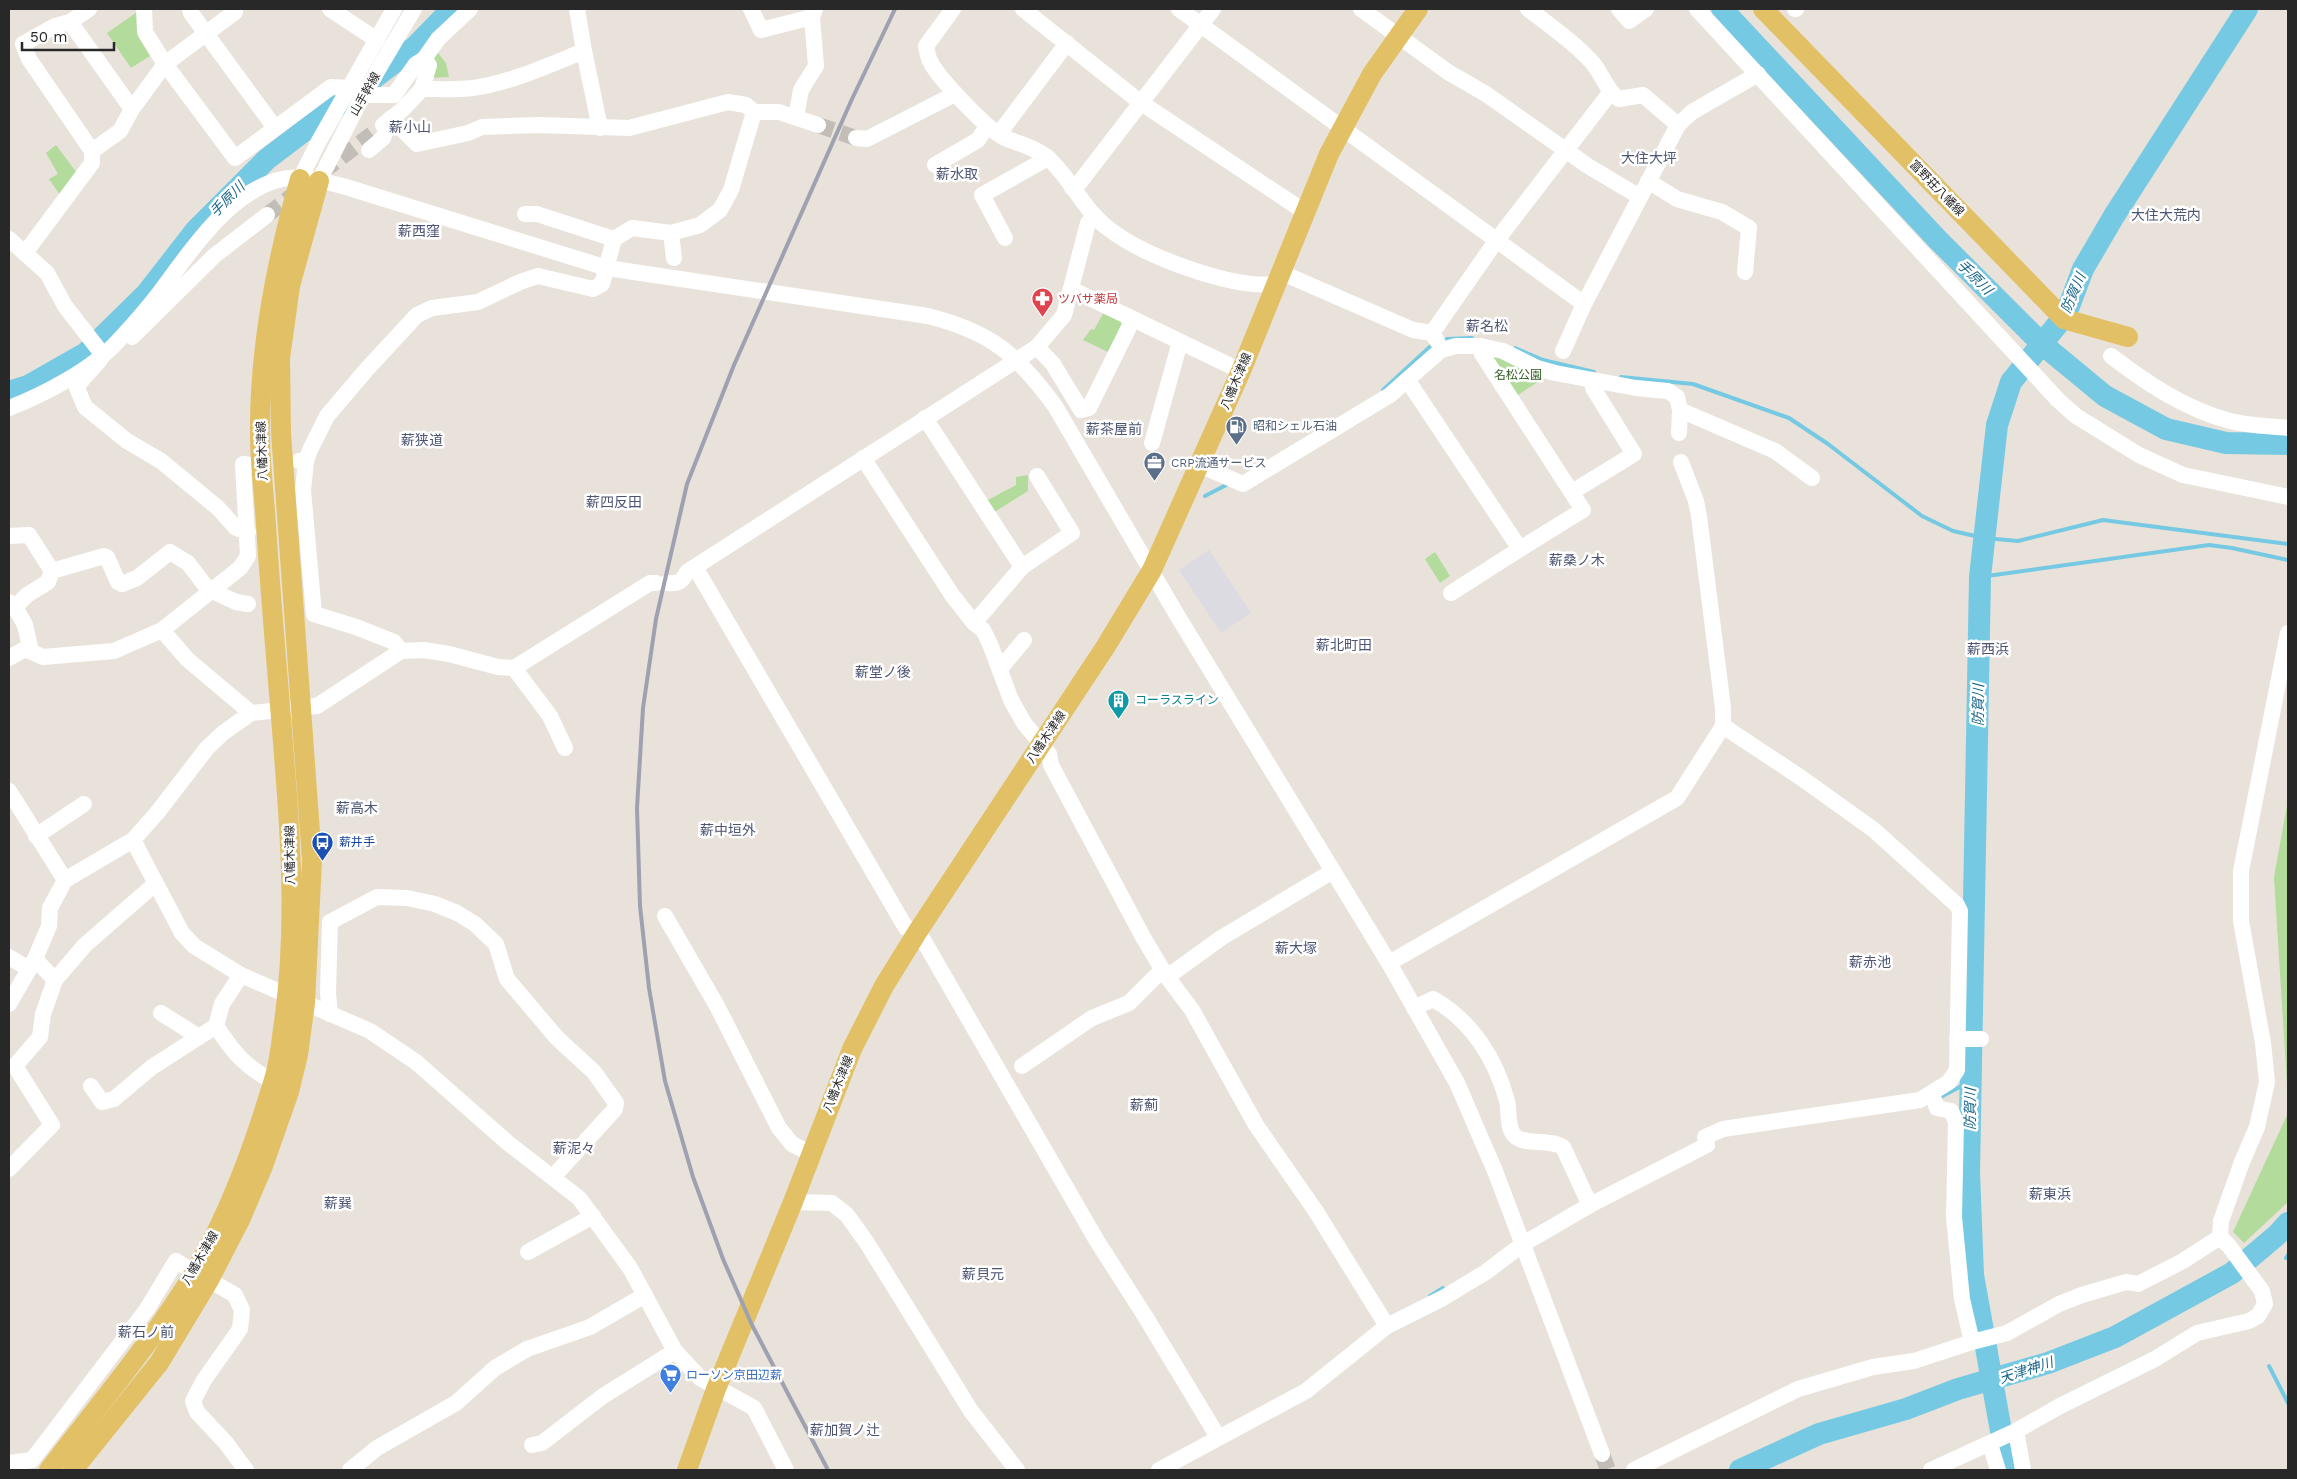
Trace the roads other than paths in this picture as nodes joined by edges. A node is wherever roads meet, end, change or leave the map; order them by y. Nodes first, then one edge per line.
1 (89, 9) edge
2 (144, 9) edge
3 (190, 9) edge
4 (235, 9) edge
5 (330, 9) edge
6 (394, 9) edge
7 (414, 9) edge
8 (470, 9) edge
9 (577, 9) edge
10 (751, 9) edge
11 (953, 9) edge
12 (1179, 9) edge
13 (1213, 9) edge
14 (1361, 9) edge
15 (1418, 9) edge
16 (1620, 9) edge
17 (1646, 9) edge
18 (1697, 9) edge
19 (1764, 9) edge
20 (1026, 10) edge
21 (1536, 11) edge
22 (813, 13) edge
23 (70, 22) junction
24 (1201, 24) junction
25 (205, 35) junction
26 (1397, 36) junction
27 (377, 40) junction
28 (1067, 43) junction
29 (584, 51) junction
30 (424, 59) junction
31 (165, 64) junction
32 (1758, 74) junction
33 (422, 89) junction
34 (356, 92) junction
35 (1610, 93) junction
36 (955, 94) junction
37 (1140, 102) junction
38 (132, 109) junction
39 (754, 112) junction
40 (391, 118) junction
41 (796, 118) junction
42 (818, 125) tunnel mouth
43 (1678, 125) junction
44 (987, 126) junction
45 (275, 128) junction
46 (600, 128) junction
47 (1342, 128) junction
48 (1002, 136) junction
49 (856, 138) tunnel mouth
50 (370, 142) tunnel mouth
51 (92, 151) junction
52 (1566, 151) junction
53 (1048, 158) junction
54 (935, 164) dead end
55 (310, 180) junction
56 (1648, 180) junction
57 (1072, 188) junction
58 (1640, 197) junction
59 (1305, 212) junction
60 (525, 214) dead end
61 (267, 215) tunnel mouth
62 (1095, 216) junction
63 (671, 233) junction
64 (1006, 238) dead end
65 (9, 239) edge
66 (614, 239) junction
67 (1496, 241) junction
68 (25, 254) junction
69 (674, 258) dead end
70 (607, 268) junction
71 (1745, 272) dead end
72 (1277, 278) junction
73 (1072, 289) junction
74 (1584, 304) junction
75 (1133, 319) junction
76 (2128, 337) dead end
77 (1437, 341) junction
78 (1180, 342) junction
79 (1480, 346) junction
80 (1037, 347) junction
81 (104, 351) junction
82 (1563, 351) dead end
83 (2112, 356) dead end
84 (1018, 360) junction
85 (1241, 372) junction
86 (1592, 380) junction
87 (1408, 381) junction
88 (9, 408) edge
89 (1680, 410) junction
90 (926, 418) junction
91 (2288, 428) edge
92 (1679, 433) dead end
93 (1152, 443) dead end
94 (863, 458) junction
95 (1681, 462) dead end
96 (250, 464) dead end
97 (1199, 465) junction
98 (1037, 476) dead end
99 (1812, 478) dead end
100 (1572, 492) junction
101 (2288, 497) edge
102 (248, 532) junction
103 (9, 536) edge
104 (1520, 548) junction
105 (695, 567) junction
106 (1022, 567) junction
107 (1152, 570) junction
108 (52, 571) junction
109 (212, 591) junction
110 (1450, 593) dead end
111 (12, 604) edge
112 (248, 604) dead end
113 (974, 623) junction
114 (162, 630) junction
115 (2288, 633) edge
116 (1022, 649) dead end
117 (31, 650) junction
118 (400, 651) junction
119 (9, 658) edge
120 (514, 668) junction
121 (1000, 670) junction
122 (290, 709) junction
123 (251, 713) junction
124 (1723, 726) junction
125 (1042, 744) junction
126 (565, 748) dead end
127 (9, 791) edge
128 (84, 804) dead end
129 (13, 809) edge
130 (36, 836) junction
131 (133, 840) junction
132 (1333, 871) junction
133 (65, 880) junction
134 (155, 884) junction
135 (665, 916) dead end
136 (918, 931) junction
137 (9, 957) edge
138 (1388, 963) junction
139 (32, 964) junction
140 (1165, 974) junction
141 (241, 975) junction
142 (55, 980) junction
143 (297, 1000) junction
144 (9, 1004) edge
145 (1414, 1008) junction
146 (161, 1013) dead end
147 (330, 1014) junction
148 (216, 1026) junction
149 (199, 1037) junction
150 (1960, 1038) junction
151 (1981, 1039) dead end
152 (1022, 1066) dead end
153 (12, 1067) edge
154 (274, 1082) junction
155 (91, 1086) dead end
156 (1932, 1094) junction
157 (810, 1153) junction
158 (9, 1169) edge
159 (553, 1177) junction
160 (1588, 1200) junction
161 (793, 1202) junction
162 (593, 1216) junction
163 (2220, 1237) junction
164 (1523, 1244) junction
165 (528, 1252) dead end
166 (202, 1276) junction
167 (645, 1295) junction
168 (1384, 1322) junction
169 (1972, 1342) junction
170 (675, 1351) junction
171 (716, 1389) junction
172 (2016, 1431) junction
173 (1216, 1434) junction
174 (1990, 1444) junction
175 (532, 1445) dead end
176 (1602, 1454) tunnel mouth
177 (9, 1463) edge
178 (49, 1470) edge
179 (73, 1470) edge
180 (246, 1470) edge
181 (350, 1470) edge
182 (687, 1470) edge
183 (786, 1470) edge
184 (1017, 1470) edge
185 (1159, 1470) edge
186 (1634, 1470) edge
187 (1931, 1470) edge
188 (1998, 1470) edge
189 (2023, 1470) edge

1 - 23 street
2 - 31 street
3 - 25 street
4 - 25 street
5 - 27 street
6 - 27 street, 山手幹線
7 - 34 street, 山手幹線
8 - 30 street
9 - 29 street
10 - 22 street
11 - 36 street
12 - 24 street
13 - 24 street
14 - 26 street
15 - 26 main road, 八幡木津線
16 - 17 street
18 - 32 street
19 - 76 main road, 富野荘八幡線
20 - 28 street
21 - 35 street
22 - 41 street
23 - 38 street
23 - 51 street
24 - 37 street
24 - 47 street
25 - 31 street
25 - 45 street
26 - 47 main road, 八幡木津線
26 - 52 street
27 - 34 street, 山手幹線
28 - 37 street
28 - 48 street
29 - 33 street
29 - 46 street
30 - 33 street
30 - 34 street
31 - 38 street
31 - 45 street
32 - 43 street
32 - 101 street
33 - 40 street
34 - 45 street
34 - 55 street, 山手幹線
34 - 55 street, 山手幹線
35 - 43 street
35 - 52 street
36 - 44 street
36 - 49 street
37 - 57 street
37 - 59 street
38 - 51 street
39 - 41 street
39 - 46 street
39 - 63 street
40 - 46 street
40 - 50 street
41 - 42 street
43 - 56 street
44 - 48 street
44 - 54 street
47 - 59 main road, 八幡木津線
47 - 67 street
48 - 53 street
51 - 68 street
52 - 58 street
52 - 67 street
53 - 57 street
53 - 64 street
55 - 70 street
55 - 81 street
55 - 122 main road, 八幡木津線
56 - 58 street
56 - 71 street
57 - 62 street
58 - 74 street
59 - 72 main road, 八幡木津線
60 - 66 street
61 - 81 street
62 - 72 street
62 - 73 street
63 - 66 street
63 - 69 street
65 - 68 street
66 - 70 street
67 - 74 street
67 - 77 street
68 - 81 street
70 - 84 street
70 - 118 street
72 - 77 street
72 - 85 main road, 八幡木津線
73 - 75 street
73 - 80 street
74 - 82 street
75 - 78 street
75 - 80 street
77 - 79 street
77 - 87 street
78 - 85 street
78 - 93 street
79 - 86 street
79 - 100 street
80 - 84 street
81 - 88 street
81 - 102 street
83 - 91 street
84 - 90 street
84 - 107 street
85 - 97 main road, 八幡木津線
86 - 89 street
86 - 100 street
87 - 97 street
87 - 104 street
89 - 92 street
89 - 99 street
90 - 94 street
90 - 106 street
94 - 105 street
94 - 113 street
95 - 124 street
96 - 102 street
97 - 107 main road, 八幡木津線
98 - 106 street
100 - 104 street
102 - 109 street
103 - 108 street
104 - 110 street
105 - 120 street
105 - 136 street
106 - 113 street
107 - 125 main road, 八幡木津線
107 - 132 street
108 - 109 street
108 - 111 street
109 - 112 street
109 - 114 street
111 - 117 street
113 - 121 street
114 - 117 street
114 - 123 street
115 - 163 street
116 - 121 street
117 - 119 street
118 - 120 street
118 - 122 street
120 - 126 street
121 - 125 street
122 - 123 street
122 - 143 main road, 八幡木津線
123 - 131 street
124 - 138 street
124 - 150 street
125 - 136 main road, 八幡木津線
125 - 140 street
127 - 129 street
128 - 130 street
129 - 130 street
130 - 133 street
131 - 133 street
131 - 134 street
132 - 138 street
132 - 140 street
133 - 139 street
134 - 141 street
134 - 142 street
135 - 157 street
136 - 157 main road, 八幡木津線
136 - 173 street
137 - 139 street
138 - 145 street
139 - 142 street
139 - 144 street
140 - 152 street
140 - 168 street
141 - 143 street
141 - 148 street
142 - 153 street
143 - 147 street
143 - 154 main road, 八幡木津線
143 - 166 main road, 八幡木津線
145 - 160 street
145 - 164 street
146 - 149 street
147 - 159 street
147 - 159 street
148 - 149 street
148 - 154 street
149 - 155 street
150 - 151 street
150 - 156 street
153 - 158 street
154 - 166 main road, 八幡木津線
156 - 160 street
156 - 169 street
157 - 161 main road, 八幡木津線
159 - 162 street
160 - 164 street
161 - 171 main road, 八幡木津線
161 - 184 street
162 - 165 street
162 - 167 street
163 - 169 street
163 - 172 street
164 - 168 street
164 - 176 street
166 - 177 street
166 - 178 main road, 八幡木津線
166 - 179 main road, 八幡木津線
166 - 180 street
167 - 170 street
167 - 181 street
168 - 173 street
169 - 186 street
170 - 171 street
170 - 175 street
171 - 182 main road, 八幡木津線
171 - 183 street
172 - 174 street
172 - 189 street
173 - 185 street
174 - 187 street
174 - 188 street

